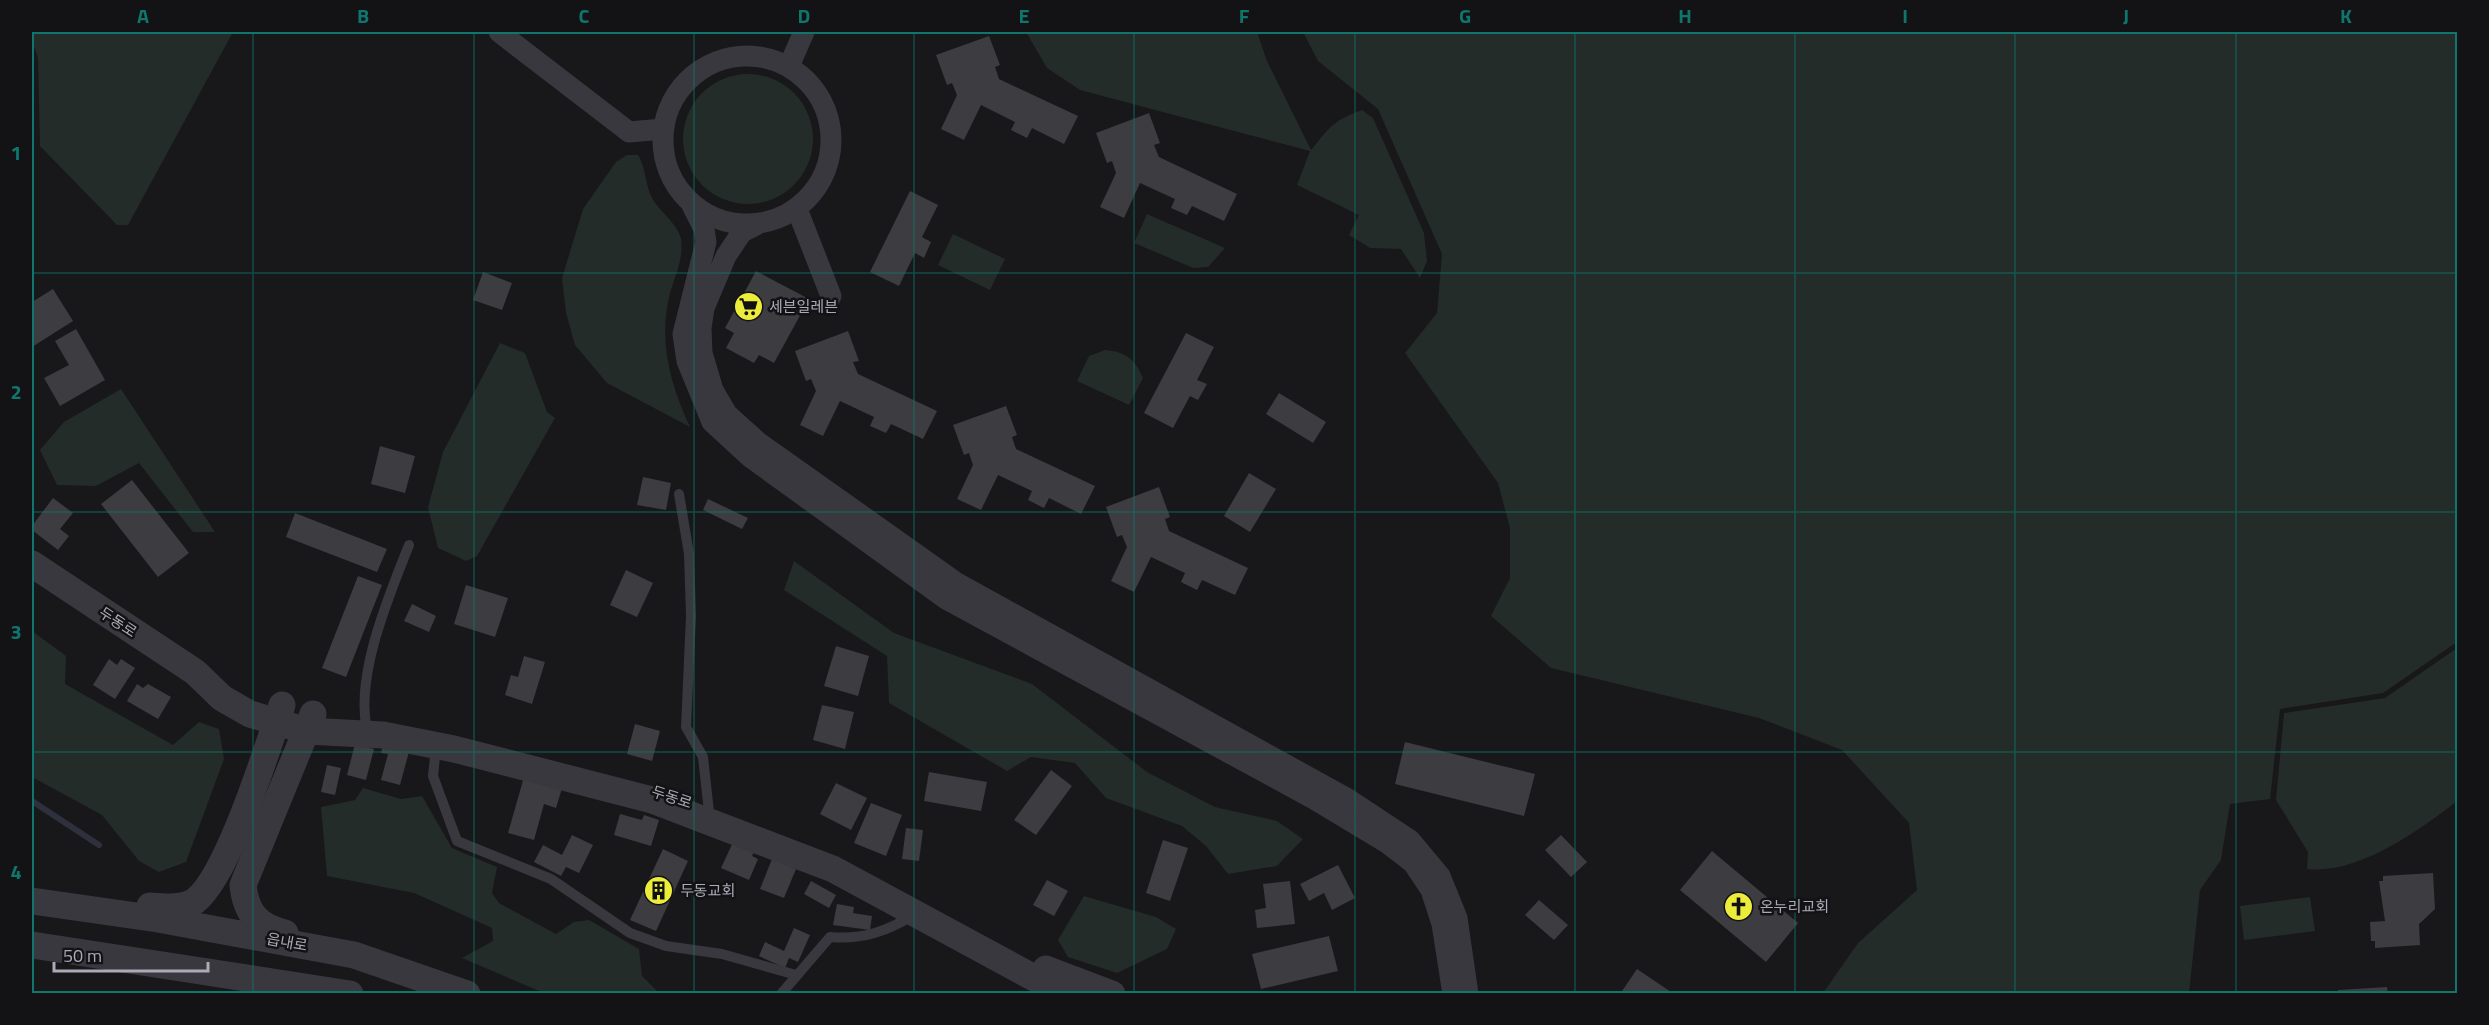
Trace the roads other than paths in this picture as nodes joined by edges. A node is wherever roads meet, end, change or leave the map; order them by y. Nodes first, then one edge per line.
1 (499, 32) edge
2 (804, 32) edge
3 (789, 66) junction
4 (663, 129) junction
5 (692, 205) junction
6 (797, 209) junction
7 (756, 225) junction
8 (831, 296) dead end
9 (679, 494) dead end
10 (409, 545) dead end
11 (32, 564) edge
12 (205, 680) junction
13 (279, 713) junction
14 (250, 714) junction
15 (366, 727) junction
16 (312, 732) junction
17 (438, 740) junction
18 (266, 751) junction
19 (710, 816) junction
20 (32, 899) edge
21 (921, 910) junction
22 (32, 945) edge
23 (354, 955) junction
24 (796, 975) junction
25 (350, 993) edge
26 (466, 993) edge
27 (782, 993) edge
28 (1064, 993) edge
29 (1112, 993) edge
30 (1453, 993) edge
31 (1468, 993) edge

1 - 4 street
2 - 3 street
3 - 4 street
3 - 6 street
4 - 5 street
5 - 7 street
5 - 30 street
6 - 7 street
6 - 8 street
7 - 31 street
9 - 19 lane
10 - 15 lane
11 - 12 street, 두동로
12 - 13 street, 두동로
12 - 14 street, 두동로
13 - 14 street, 두동로
13 - 16 street, 두동로
13 - 18 street
14 - 18 street
15 - 16 street, 두동로
15 - 17 street, 두동로
16 - 23 street
17 - 19 street, 두동로
17 - 24 lane
18 - 20 street
19 - 21 street, 두동로
20 - 23 street, 읍내로
21 - 24 lane
21 - 28 street, 두동로
21 - 29 street, 두동로
22 - 25 street
23 - 26 street, 읍내로
24 - 27 lane

